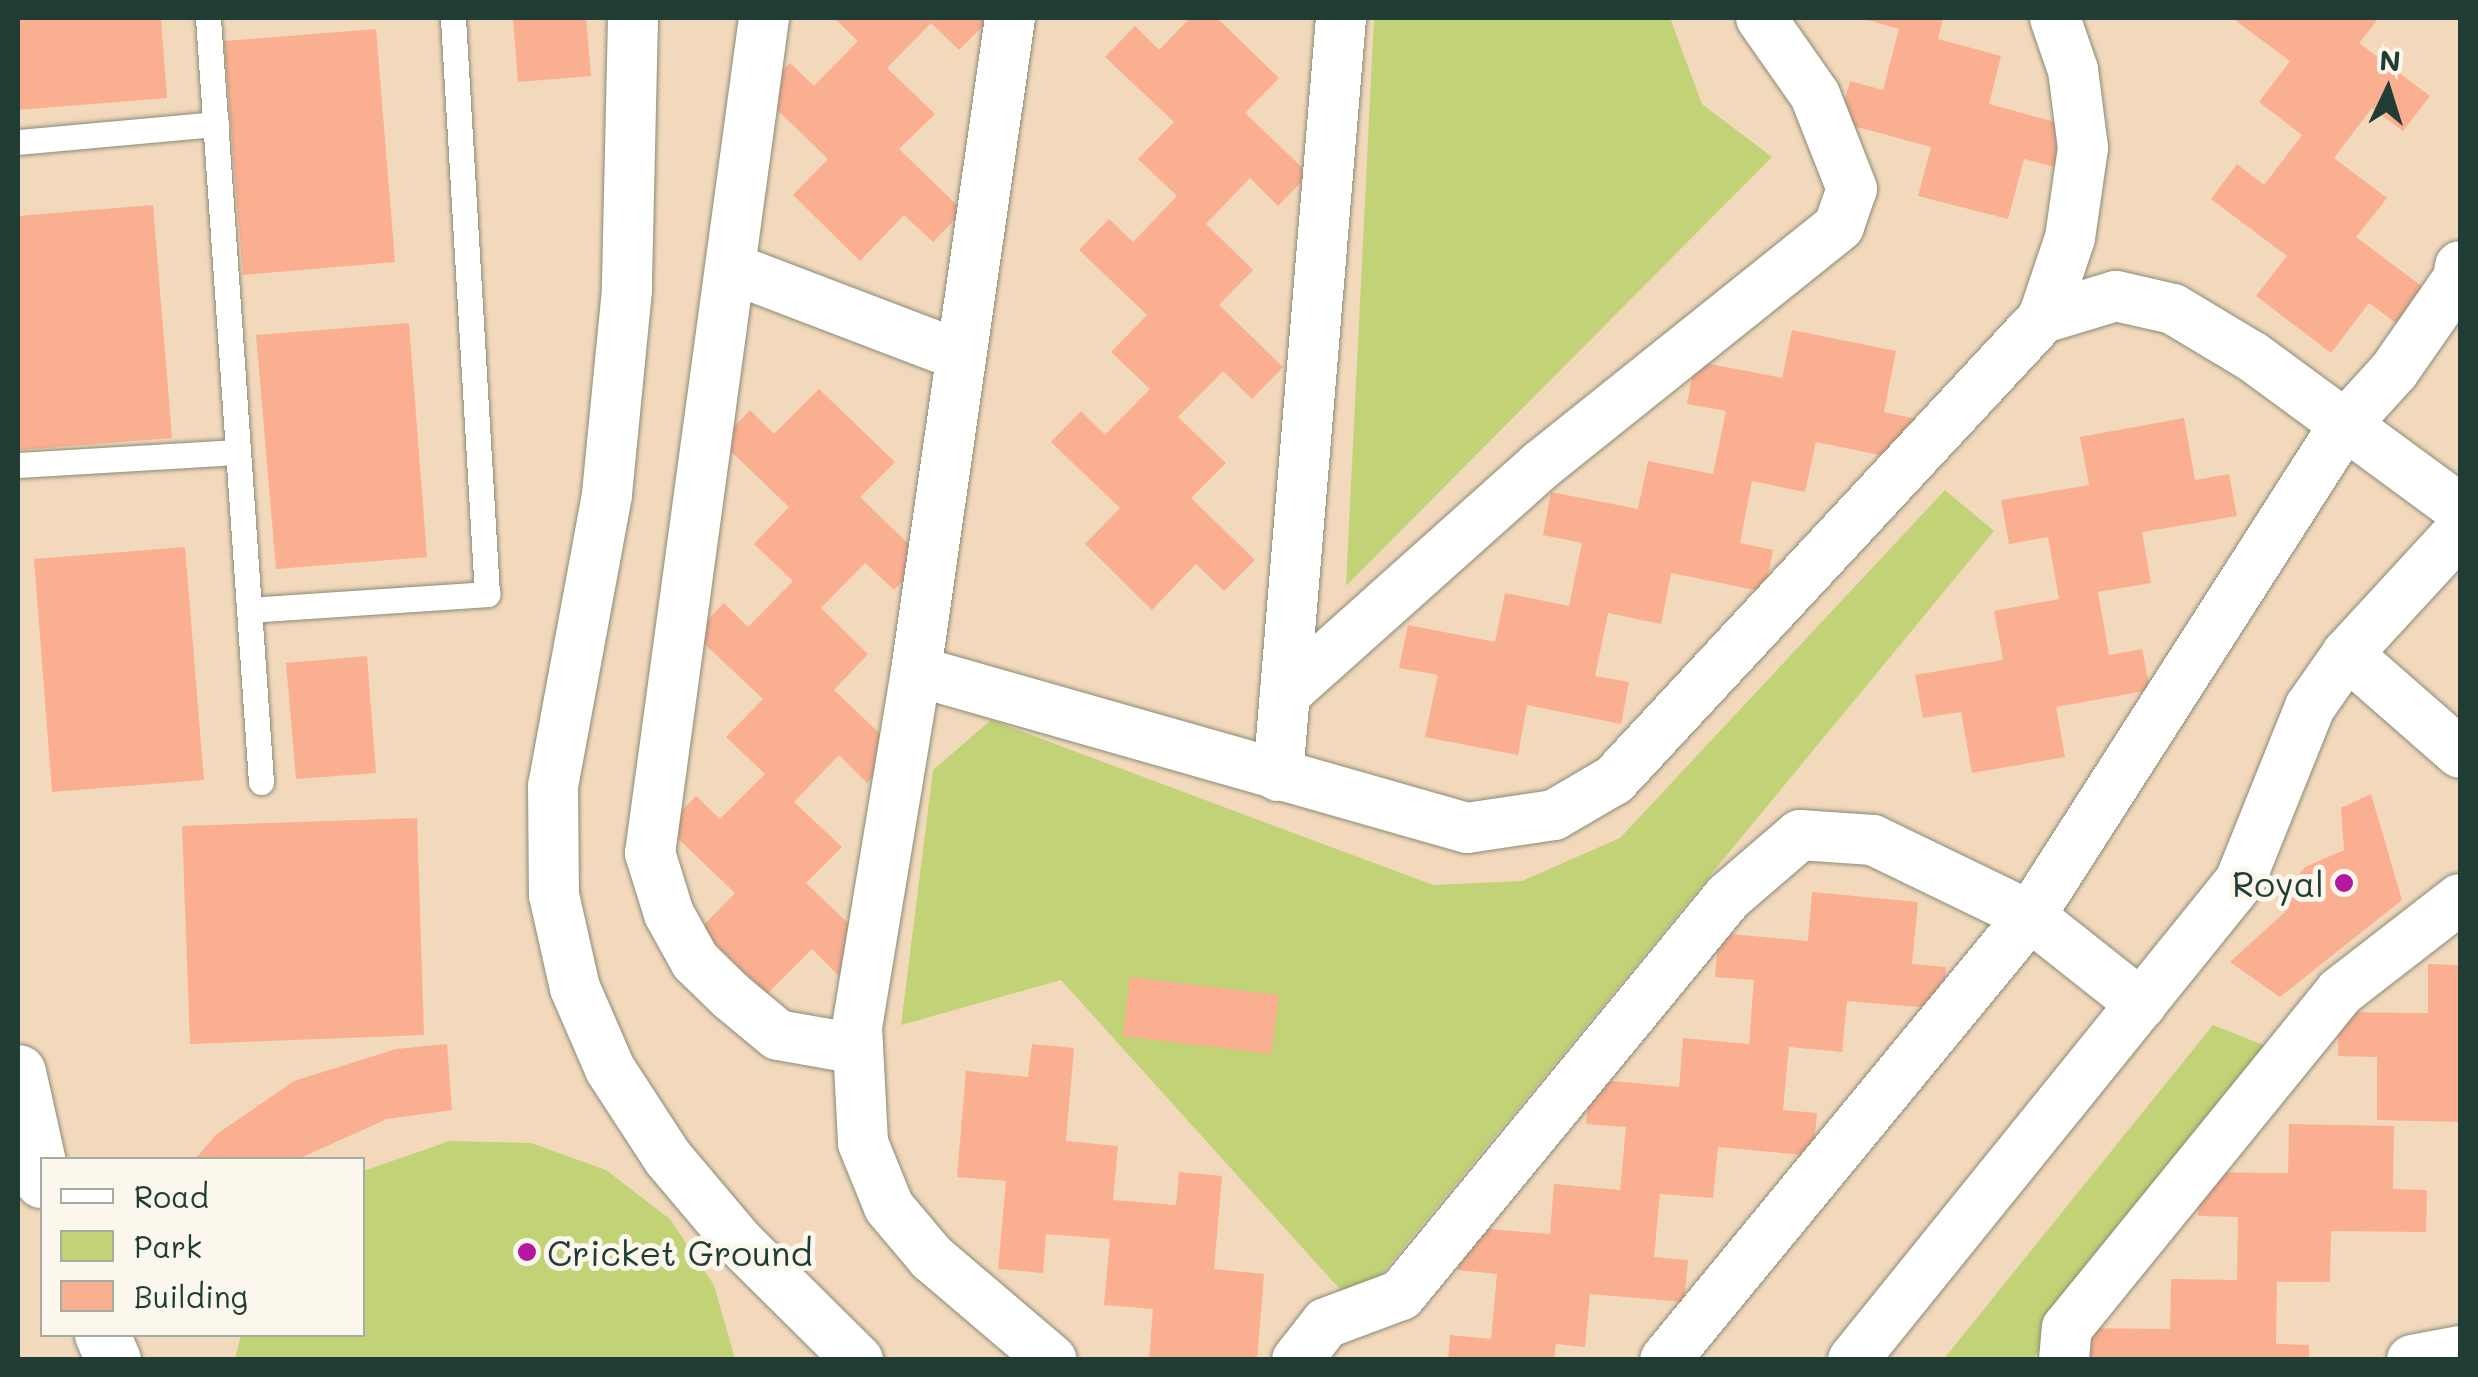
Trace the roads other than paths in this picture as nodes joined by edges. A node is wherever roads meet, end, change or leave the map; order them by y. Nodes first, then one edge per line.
1 (208, 18) edge
2 (453, 18) edge
3 (632, 18) edge
4 (764, 18) edge
5 (1010, 18) edge
6 (1341, 18) edge
7 (1761, 18) edge
8 (2055, 18) edge
9 (216, 124) junction
10 (18, 142) edge
11 (2460, 266) edge
12 (731, 268) junction
13 (2042, 318) junction
14 (962, 356) junction
15 (2343, 426) junction
16 (238, 452) junction
17 (18, 465) edge
18 (2460, 509) edge
19 (2460, 531) edge
20 (249, 610) junction
21 (2346, 654) junction
22 (916, 671) junction
23 (1286, 694) junction
24 (2460, 754) edge
25 (1278, 776) junction
26 (261, 782) dead end
27 (2460, 899) edge
28 (2030, 916) junction
29 (2141, 1004) junction
30 (857, 1049) junction
31 (18, 1072) edge
32 (40, 1171) edge
33 (103, 1337) edge
34 (2460, 1351) edge
35 (114, 1360) edge
36 (858, 1360) edge
37 (1052, 1360) edge
38 (1297, 1360) edge
39 (1665, 1360) edge
40 (1853, 1360) edge
41 (2064, 1360) edge
42 (2412, 1360) edge

1 - 9 lane
2 - 20 lane
3 - 36 street
4 - 12 street
5 - 14 street
6 - 23 street
7 - 23 street
8 - 13 street
9 - 10 lane
9 - 16 lane
11 - 15 street
12 - 14 street
12 - 30 street
13 - 15 street
13 - 25 street
14 - 22 street
15 - 18 street
15 - 28 street
16 - 17 lane
16 - 20 lane
19 - 21 street
20 - 26 lane
21 - 24 street
21 - 29 street
22 - 25 street
22 - 30 street
23 - 25 street
27 - 41 street
28 - 29 street
28 - 38 street
28 - 39 street
29 - 40 street
30 - 37 street
31 - 32 street
33 - 35 street
34 - 42 street

